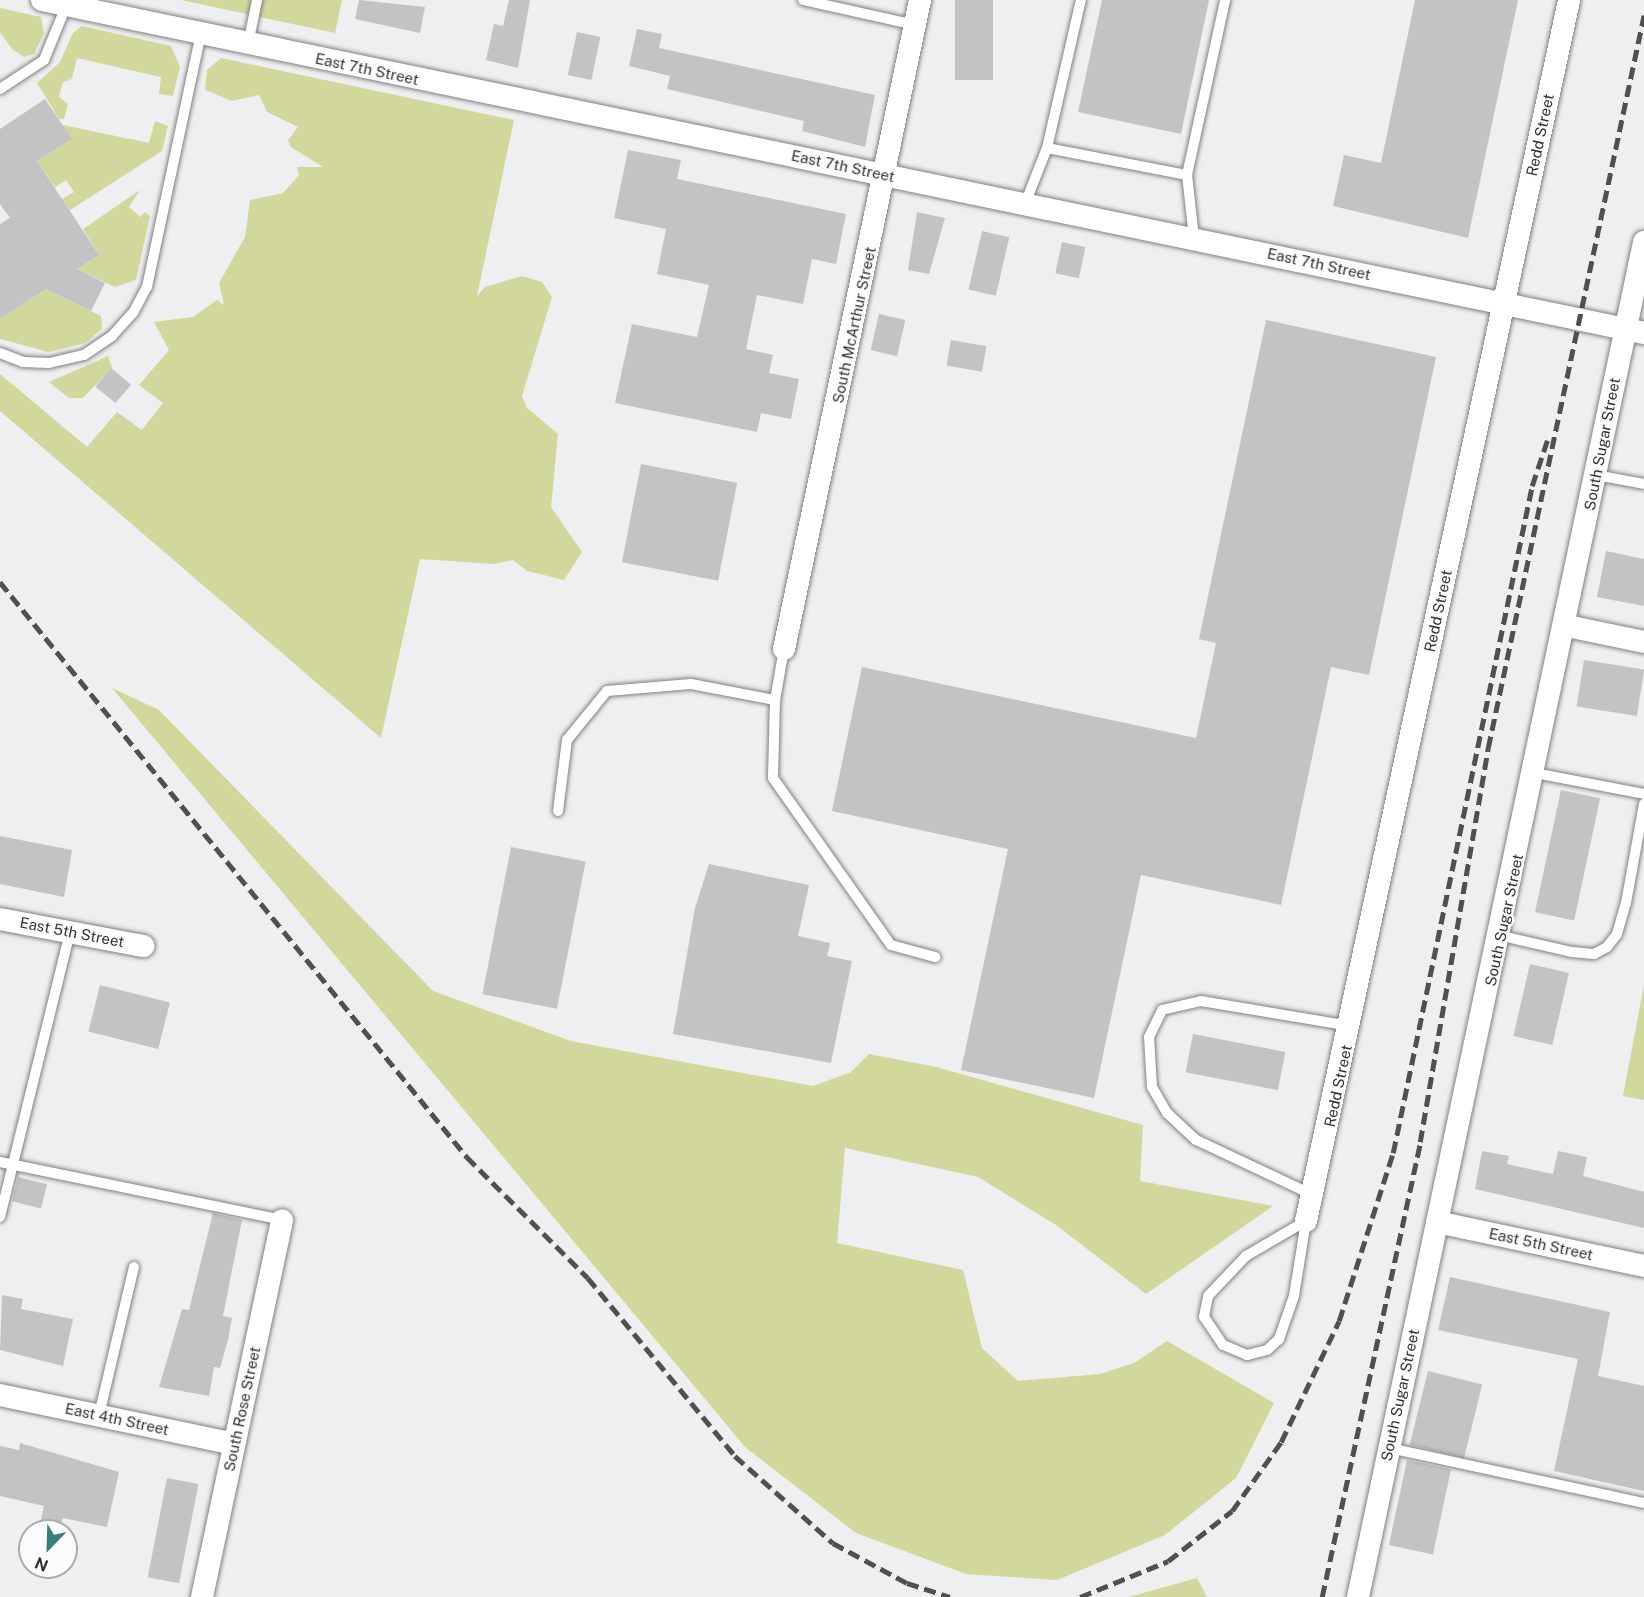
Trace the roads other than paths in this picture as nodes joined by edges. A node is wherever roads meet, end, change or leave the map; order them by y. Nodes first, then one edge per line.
1 (42, 0) edge
2 (257, 0) edge
3 (803, 0) edge
4 (920, 0) edge
5 (1081, 0) edge
6 (1225, 0) edge
7 (1569, 0) edge
8 (66, 6) junction
9 (915, 25) junction
10 (201, 34) junction
11 (248, 44) junction
12 (0, 89) edge
13 (1047, 148) junction
14 (886, 174) junction
15 (1187, 175) junction
16 (1025, 204) junction
17 (1194, 238) junction
18 (1644, 242) edge
19 (1504, 304) junction
20 (1635, 331) edge
21 (0, 353) edge
22 (1596, 475) junction
23 (1644, 484) edge
24 (1567, 626) junction
25 (1644, 642) edge
26 (784, 649) joint
27 (775, 700) junction
28 (1535, 773) junction
29 (1644, 794) edge
30 (1644, 804) edge
31 (558, 812) dead end
32 (0, 919) edge
33 (70, 932) junction
34 (1502, 936) junction
35 (143, 946) dead end
36 (935, 957) dead end
37 (1351, 1026) junction
38 (5, 1163) edge
39 (1313, 1196) junction
40 (0, 1218) edge
41 (282, 1220) joint
42 (1306, 1221) junction
43 (1437, 1222) junction
44 (1644, 1266) edge
45 (134, 1267) dead end
46 (0, 1395) edge
47 (99, 1415) junction
48 (234, 1444) junction
49 (1389, 1448) junction
50 (1644, 1503) edge
51 (202, 1597) edge
52 (1358, 1597) edge

1 - 8 street, East 7th Street
2 - 11 lane
3 - 9 lane
4 - 9 street, South McArthur Street
5 - 13 lane
6 - 15 lane
7 - 19 street, Redd Street
8 - 10 street, East 7th Street
8 - 12 lane
9 - 14 street, South McArthur Street
10 - 11 street, East 7th Street
10 - 21 lane
11 - 14 street, East 7th Street
13 - 15 lane
13 - 16 lane
14 - 16 street, East 7th Street
14 - 26 street, South McArthur Street
15 - 17 lane
16 - 17 street, East 7th Street
17 - 19 street, East 7th Street
18 - 20 street, South Sugar Street
19 - 20 street, East 7th Street
19 - 37 street, Redd Street
20 - 22 street, South Sugar Street
22 - 23 lane
22 - 24 street, South Sugar Street
24 - 25 street
24 - 28 street, South Sugar Street
26 - 27 lane
27 - 31 lane
27 - 36 lane
28 - 29 lane
28 - 34 street, South Sugar Street
30 - 34 lane
32 - 33 street, East 5th Street
33 - 35 street, East 5th Street
33 - 38 lane
34 - 43 street, South Sugar Street
37 - 39 street, Redd Street
37 - 39 lane
38 - 40 lane
38 - 41 lane
39 - 42 street, Redd Street
41 - 48 street, South Rose Street
42 - 42 lane
43 - 44 street, East 5th Street
43 - 49 street, South Sugar Street
45 - 47 lane
46 - 47 street, East 4th Street
47 - 48 street, East 4th Street
48 - 51 street, South Rose Street
49 - 50 lane
49 - 52 street, South Sugar Street

